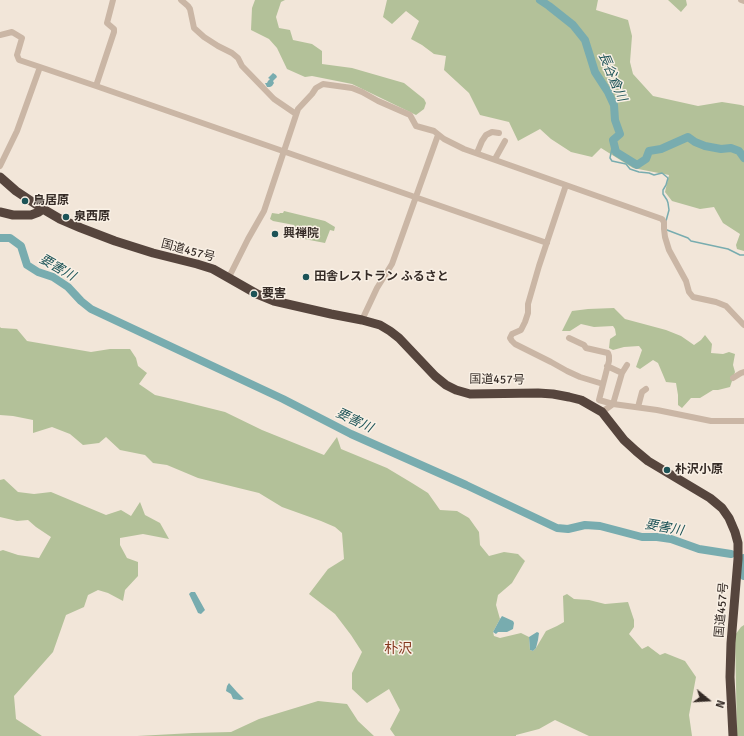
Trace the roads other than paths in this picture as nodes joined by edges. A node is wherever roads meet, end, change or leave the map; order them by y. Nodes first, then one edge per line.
1 (113, 0) edge
2 (181, 0) edge
3 (741, 0) edge
4 (744, 1) edge
5 (0, 35) edge
6 (40, 67) junction
7 (96, 86) junction
8 (296, 114) junction
9 (499, 134) dead end
10 (438, 135) junction
11 (505, 141) dead end
12 (283, 151) junction
13 (477, 153) junction
14 (495, 159) junction
15 (0, 166) edge
16 (0, 177) edge
17 (566, 185) junction
18 (416, 197) junction
19 (43, 209) junction
20 (0, 212) edge
21 (547, 243) junction
22 (229, 277) junction
23 (362, 320) junction
24 (744, 325) edge
25 (569, 338) dead end
26 (627, 365) dead end
27 (607, 366) junction
28 (744, 372) edge
29 (622, 373) junction
30 (733, 378) dead end
31 (602, 384) junction
32 (646, 389) dead end
33 (613, 404) junction
34 (638, 407) junction
35 (602, 412) junction
36 (744, 421) edge
37 (733, 736) edge

1 - 7 street
2 - 8 street
3 - 4 street
5 - 6 street
6 - 7 street
6 - 15 street
7 - 12 street
8 - 10 street
8 - 12 street
9 - 13 street
10 - 13 street
10 - 18 street
11 - 14 street
12 - 18 street
12 - 22 street
13 - 14 street
14 - 17 street
16 - 19 highway, 国道457号
17 - 21 street
17 - 24 street
18 - 21 street
18 - 23 street
19 - 20 highway
19 - 22 highway, 国道457号
21 - 31 street
22 - 23 highway, 国道457号
23 - 35 highway, 国道457号
25 - 27 street
26 - 29 street
27 - 29 street
27 - 31 street
28 - 30 street
29 - 33 street
31 - 33 street
32 - 34 street
33 - 34 street
33 - 35 street
34 - 36 street
35 - 37 highway, 国道457号

